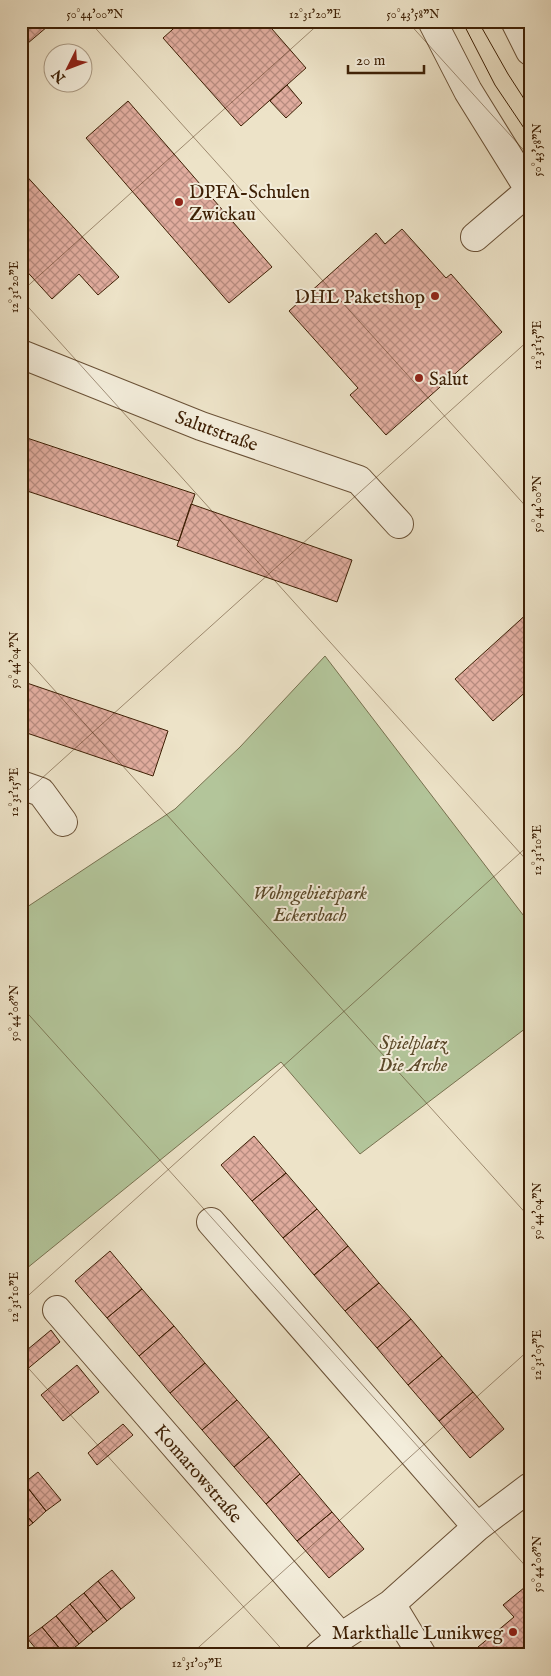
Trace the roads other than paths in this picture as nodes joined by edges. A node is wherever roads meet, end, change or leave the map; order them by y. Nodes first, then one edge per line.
1 (432, 21) edge
2 (515, 21) edge
3 (530, 51) edge
4 (530, 190) edge
5 (475, 236) dead end
6 (21, 354) edge
7 (399, 524) dead end
8 (21, 785) edge
9 (63, 822) dead end
10 (211, 1222) dead end
11 (57, 1310) dead end
12 (530, 1487) edge
13 (477, 1527) junction
14 (391, 1604) junction
15 (341, 1637) junction
16 (319, 1655) edge
17 (422, 1655) edge

1 - 4 street
2 - 3 street
4 - 5 street
6 - 7 street, Salutstraße
8 - 9 street
10 - 13 street
11 - 15 street, Komarowstraße
12 - 13 street
13 - 14 street
14 - 15 street
14 - 17 street
15 - 16 street

